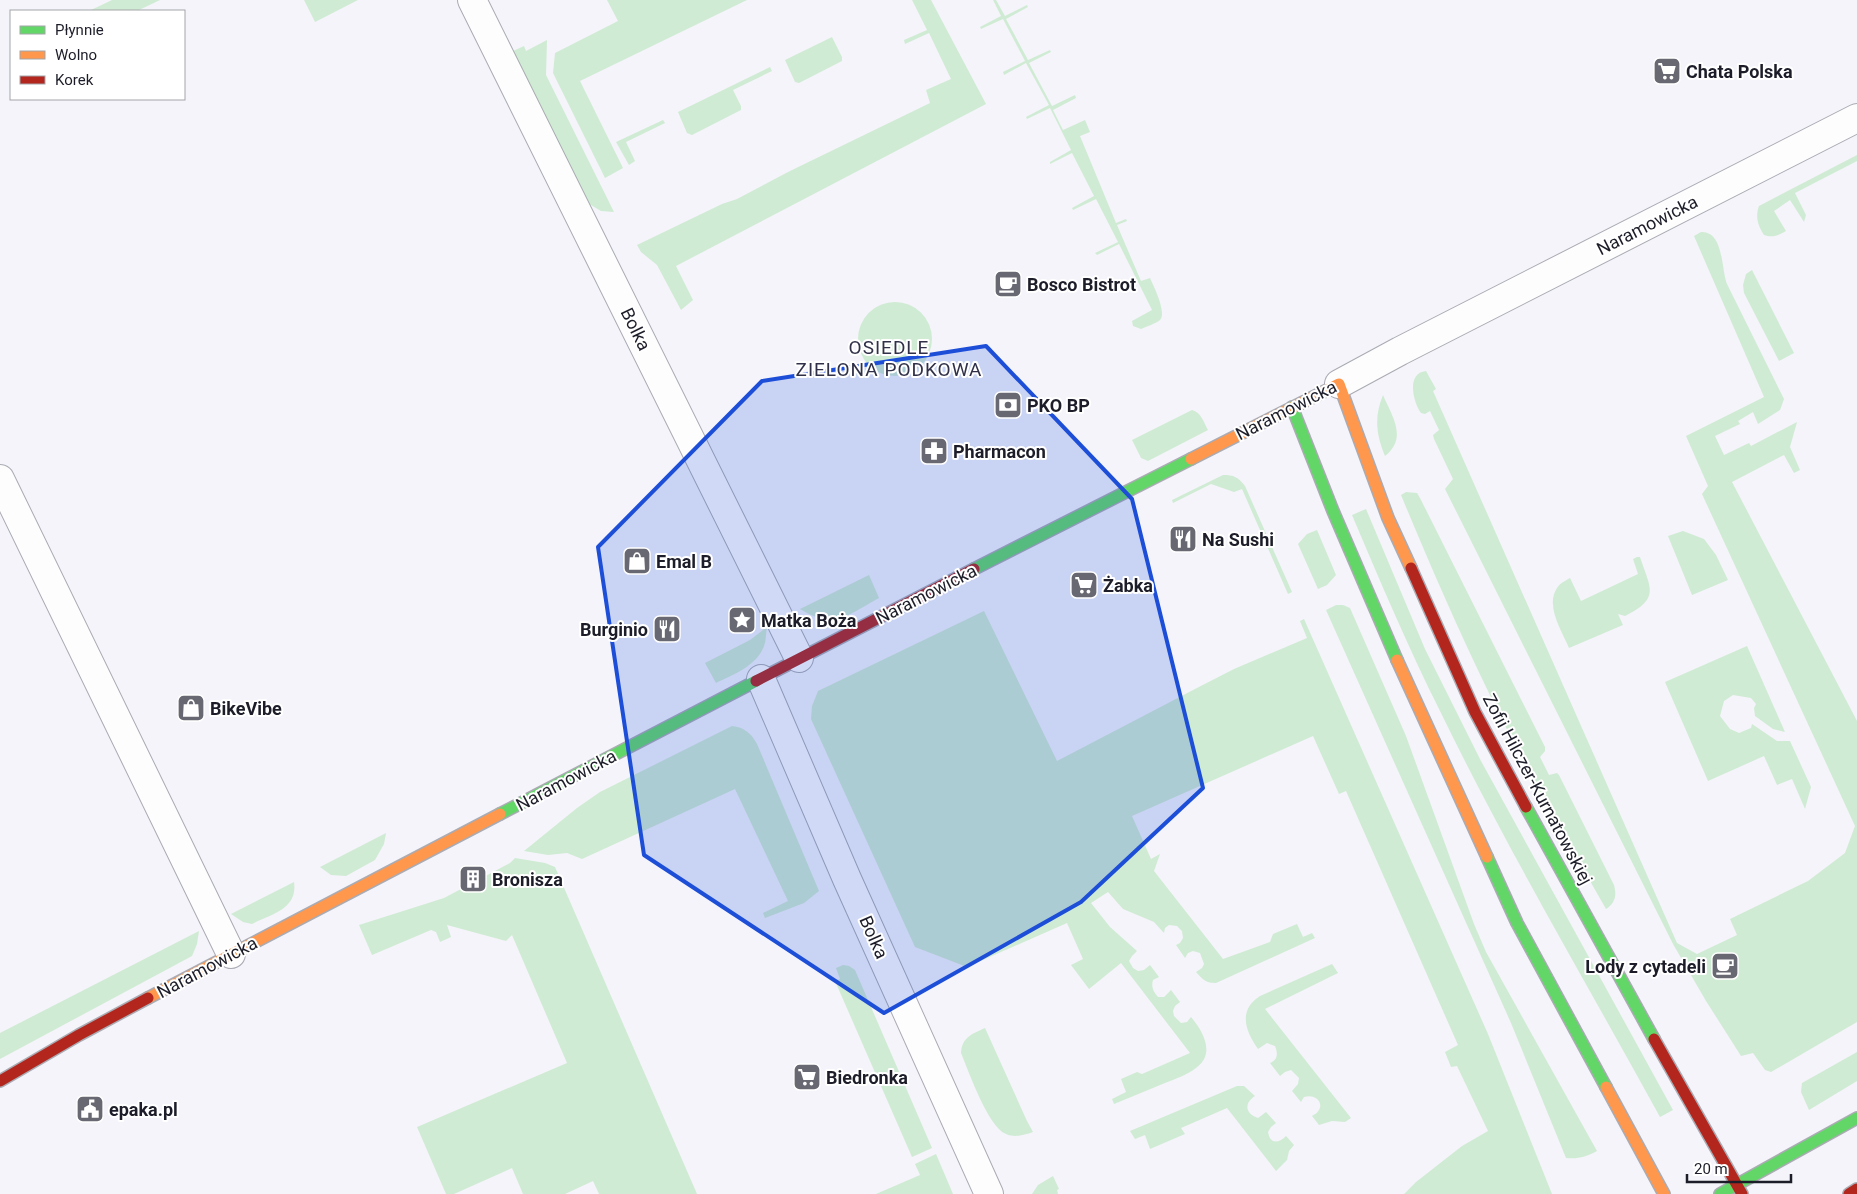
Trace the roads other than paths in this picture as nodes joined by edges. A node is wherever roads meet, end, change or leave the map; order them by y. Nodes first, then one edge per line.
1 (472, 0) edge
2 (1857, 118) edge
3 (1339, 384) junction
4 (1292, 407) junction
5 (0, 480) edge
6 (799, 658) junction
7 (760, 679) junction
8 (231, 954) junction
9 (0, 1081) edge
10 (1857, 1118) edge
11 (1740, 1189) edge
12 (1857, 1189) edge
13 (989, 1194) edge
14 (1664, 1194) edge
15 (1720, 1194) edge
16 (1849, 1194) edge

1 - 6 street, Bolka
2 - 3 street, Naramowicka
3 - 4 street, Naramowicka
3 - 11 street, Zofii Hilczer-Kurnatowskiej
4 - 6 street, Naramowicka
4 - 14 street
5 - 8 street
6 - 7 street, Naramowicka
7 - 8 street, Naramowicka
7 - 13 street, Bolka
8 - 9 street, Naramowicka
10 - 11 street
11 - 15 street
12 - 16 street

